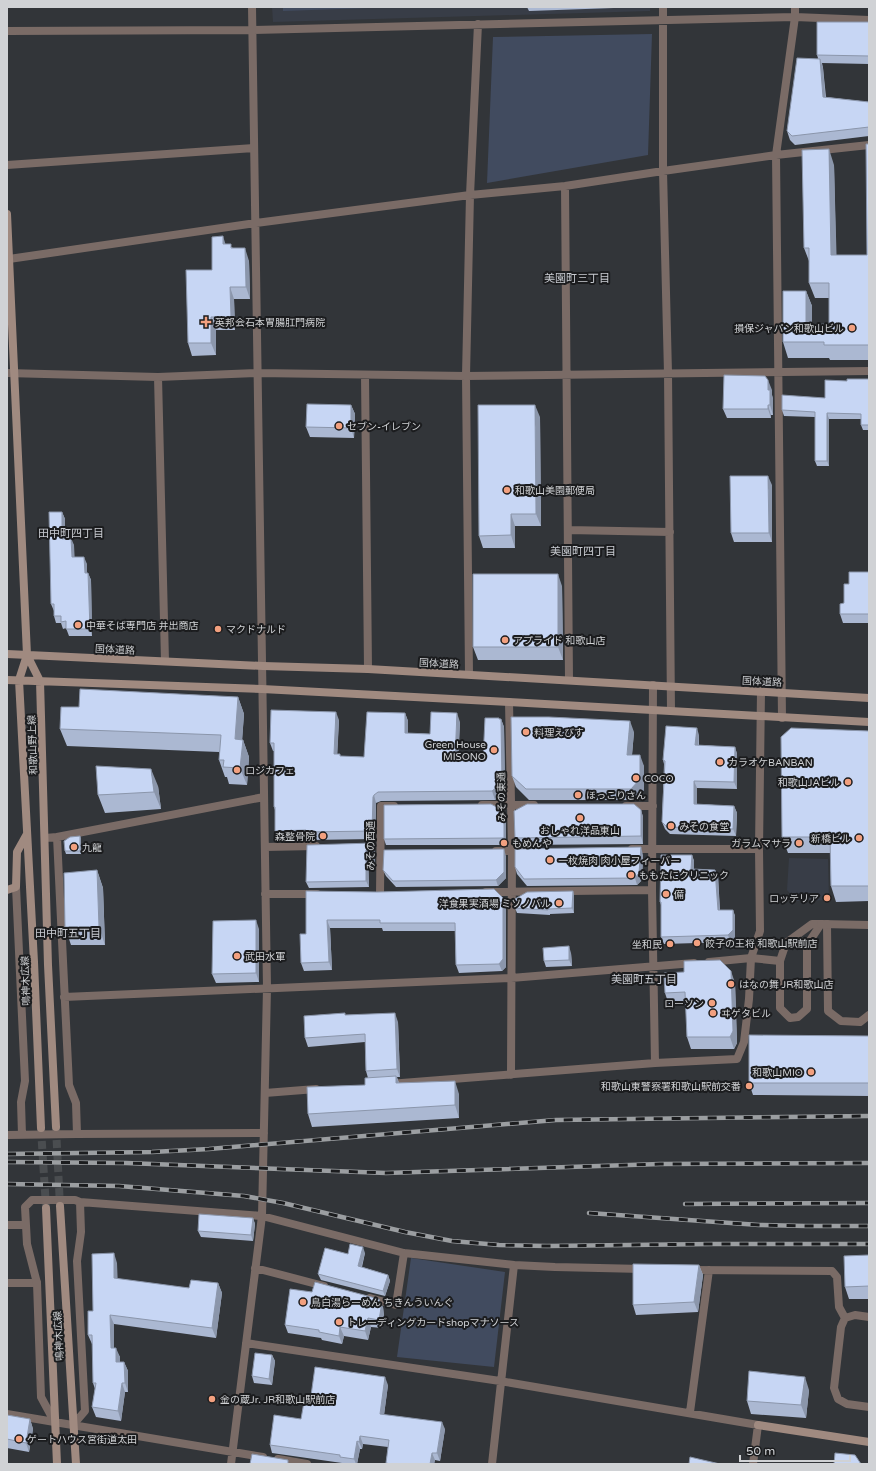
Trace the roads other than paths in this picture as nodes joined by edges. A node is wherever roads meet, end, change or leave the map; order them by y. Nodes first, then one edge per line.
1 (252, 7) edge
2 (663, 7) edge
3 (795, 7) edge
4 (795, 17) junction
5 (664, 20) junction
6 (869, 20) edge
7 (478, 24) junction
8 (252, 30) junction
9 (7, 31) edge
10 (869, 144) edge
11 (254, 148) junction
12 (776, 155) junction
13 (7, 165) edge
14 (663, 170) junction
15 (566, 186) junction
16 (470, 195) junction
17 (7, 214) edge
18 (256, 223) junction
19 (9, 259) junction
20 (869, 371) edge
21 (11, 372) edge
22 (778, 372) junction
23 (668, 373) junction
24 (258, 374) junction
25 (567, 374) junction
26 (365, 375) junction
27 (466, 376) junction
28 (158, 377) junction
29 (568, 530) junction
30 (670, 532) junction
31 (7, 654) edge
32 (27, 655) junction
33 (165, 661) junction
34 (263, 666) junction
35 (368, 669) junction
36 (469, 674) junction
37 (7, 680) edge
38 (19, 680) junction
39 (569, 680) junction
40 (40, 681) junction
41 (653, 685) junction
42 (671, 686) junction
43 (262, 689) junction
44 (761, 691) junction
45 (782, 692) junction
46 (869, 698) edge
47 (509, 702) junction
48 (653, 710) junction
49 (671, 711) junction
50 (761, 716) junction
51 (782, 718) junction
52 (869, 722) edge
53 (264, 797) junction
54 (472, 805) edge
55 (510, 805) junction
56 (542, 805) edge
57 (404, 806) edge
58 (621, 806) edge
59 (653, 806) junction
60 (27, 834) junction
61 (57, 837) junction
62 (44, 838) junction
63 (327, 845) edge
64 (265, 847) junction
65 (652, 848) junction
66 (621, 849) edge
67 (759, 849) junction
68 (489, 851) edge
69 (512, 851) junction
70 (535, 851) edge
71 (16, 887) junction
72 (7, 890) edge
73 (652, 890) junction
74 (481, 892) edge
75 (512, 892) junction
76 (265, 894) junction
77 (326, 894) edge
78 (380, 894) edge
79 (824, 924) junction
80 (869, 925) edge
81 (751, 958) junction
82 (780, 961) junction
83 (653, 967) junction
84 (511, 978) junction
85 (267, 988) junction
86 (64, 997) junction
87 (869, 1015) edge
88 (655, 1063) junction
89 (510, 1075) junction
90 (384, 1084) edge
91 (328, 1088) edge
92 (265, 1093) junction
93 (56, 1127) tunnel mouth
94 (41, 1128) tunnel mouth
95 (264, 1133) junction
96 (77, 1134) junction
97 (7, 1135) edge
98 (22, 1135) junction
99 (80, 1202) junction
100 (60, 1206) tunnel mouth
101 (46, 1208) tunnel mouth
102 (262, 1216) junction
103 (7, 1225) edge
104 (26, 1225) junction
105 (404, 1253) junction
106 (514, 1265) junction
107 (255, 1268) junction
108 (655, 1269) edge
109 (686, 1270) edge
110 (709, 1270) junction
111 (7, 1283) edge
112 (37, 1283) junction
113 (329, 1287) edge
114 (359, 1295) edge
115 (845, 1318) junction
116 (869, 1318) edge
117 (246, 1343) junction
118 (500, 1381) junction
119 (869, 1407) edge
120 (690, 1412) junction
121 (7, 1414) edge
122 (54, 1421) junction
123 (758, 1424) junction
124 (73, 1425) junction
125 (869, 1442) edge
126 (233, 1452) junction
127 (57, 1464) edge
128 (76, 1464) edge
129 (231, 1464) edge
130 (307, 1464) edge
131 (492, 1464) edge
132 (753, 1464) edge

1 - 8 street
2 - 5 street
3 - 4 street
4 - 5 street
4 - 6 street
4 - 12 street
5 - 7 street
5 - 14 street
7 - 8 street
7 - 16 street
8 - 9 street
8 - 11 street
10 - 12 street
11 - 13 street
11 - 18 street
12 - 14 street
12 - 22 street
14 - 15 street
14 - 23 street
15 - 16 street
15 - 25 street
16 - 18 street
16 - 27 street
17 - 19 main road, 和歌山野上線
18 - 19 street
18 - 24 street
19 - 21 main road, 和歌山野上線
20 - 22 street
21 - 28 street
21 - 32 main road, 和歌山野上線
22 - 23 street
22 - 45 street
23 - 25 street
23 - 30 street
24 - 26 street
24 - 28 street
24 - 34 street
25 - 27 street
25 - 29 street
26 - 27 street
26 - 35 street
27 - 36 street
28 - 33 street
29 - 30 street
29 - 39 street
30 - 42 street
31 - 32 main road, 国体道路
32 - 33 main road, 国体道路
32 - 38 main road, 和歌山野上線
32 - 40 main road, 和歌山野上線
33 - 34 main road, 国体道路
34 - 35 main road, 国体道路
34 - 43 street
35 - 36 main road, 国体道路
36 - 39 main road, 国体道路
37 - 38 main road
38 - 40 main road
38 - 60 main road, 和歌山野上線
39 - 41 main road, 国体道路
40 - 43 main road
40 - 62 main road, 和歌山野上線
41 - 42 main road, 国体道路
41 - 48 street
42 - 44 main road, 国体道路
42 - 49 street
43 - 47 main road
43 - 53 street
44 - 45 main road, 国体道路
44 - 50 street
45 - 46 main road, 国体道路
45 - 51 street
47 - 48 main road
47 - 55 street, みその東通
48 - 49 main road
48 - 59 street
49 - 50 main road
50 - 51 main road
50 - 67 street
51 - 52 main road
53 - 61 street
53 - 64 street
54 - 55 street
55 - 56 street
55 - 69 street, みその東通
57 - 78 street, みその西通
58 - 59 street
59 - 65 street
60 - 71 main road
60 - 94 main road, 鳴神木広線
61 - 62 street
61 - 86 street
62 - 93 main road
63 - 64 street
64 - 76 street
65 - 66 street
65 - 67 street
65 - 73 street
67 - 81 street
68 - 69 street
69 - 70 street
69 - 75 street, みその東通
71 - 72 main road
71 - 98 street
73 - 75 street
73 - 83 street
74 - 75 street
75 - 84 street, みその東通
76 - 77 street
76 - 85 street
79 - 80 street
79 - 82 street
79 - 82 street
79 - 87 street
81 - 82 street
81 - 83 street
81 - 88 street
83 - 84 street
83 - 88 street
84 - 85 street
84 - 89 street, みその東通
85 - 86 street
85 - 92 street
86 - 96 street
88 - 89 street
89 - 90 street
91 - 92 street
92 - 95 street
95 - 96 street
95 - 102 street
96 - 98 street
97 - 98 street
99 - 102 street
99 - 104 street
99 - 124 street
100 - 124 main road, 鳴神木広線
101 - 122 main road, 鳴神木広線
102 - 105 street
102 - 107 street
103 - 104 street
104 - 112 street
105 - 106 street
105 - 114 street
106 - 108 street
106 - 118 street
107 - 113 street
107 - 117 street
109 - 110 street
110 - 115 street
110 - 120 street
111 - 112 street
112 - 122 street
115 - 116 street
115 - 119 street
117 - 118 street
117 - 126 street
118 - 120 street
118 - 131 street
120 - 123 street
121 - 122 street
122 - 124 street
122 - 127 main road, 鳴神木広線
123 - 125 main road
123 - 132 street
124 - 126 street
124 - 128 main road, 鳴神木広線
126 - 129 street
126 - 130 street

